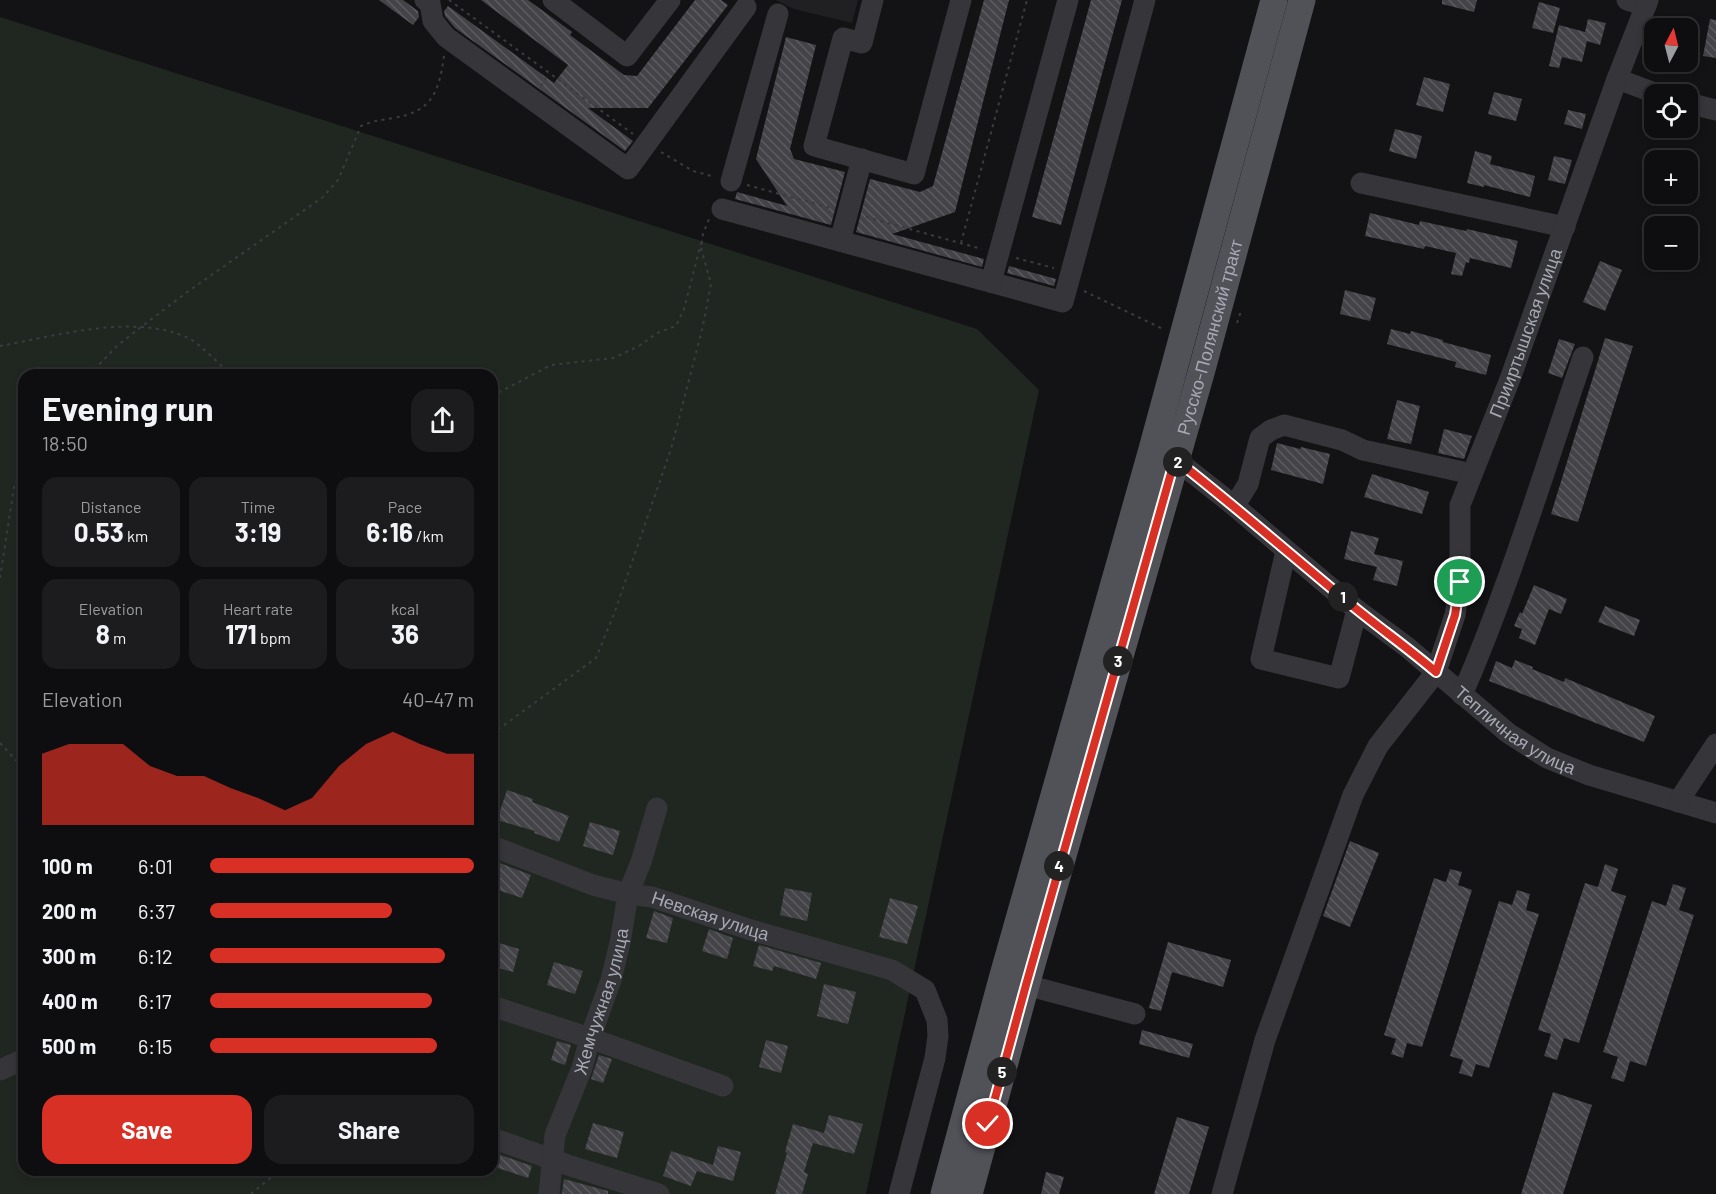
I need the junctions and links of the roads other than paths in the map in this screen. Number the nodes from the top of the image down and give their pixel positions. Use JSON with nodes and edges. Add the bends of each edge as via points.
{"nodes":[{"id":1,"x":425,"y":0,"type":"edge"},
{"id":2,"x":553,"y":0,"type":"edge"},
{"id":3,"x":670,"y":0,"type":"edge"},
{"id":4,"x":873,"y":0,"type":"edge"},
{"id":5,"x":961,"y":0,"type":"edge"},
{"id":6,"x":1068,"y":0,"type":"edge"},
{"id":7,"x":1145,"y":0,"type":"edge"},
{"id":8,"x":1274,"y":0,"type":"edge"},
{"id":9,"x":1302,"y":0,"type":"edge"},
{"id":10,"x":1640,"y":2,"type":"edge"},
{"id":11,"x":746,"y":7,"type":"dead end"},
{"id":12,"x":778,"y":14,"type":"dead end"},
{"id":13,"x":1617,"y":80,"type":"junction"},
{"id":14,"x":1644,"y":89,"type":"edge"},
{"id":15,"x":1698,"y":106,"type":"edge"},
{"id":16,"x":1716,"y":110,"type":"edge"},
{"id":17,"x":862,"y":159,"type":"junction"},
{"id":18,"x":731,"y":181,"type":"dead end"},
{"id":19,"x":1361,"y":183,"type":"dead end"},
{"id":20,"x":722,"y":209,"type":"road end"},
{"id":21,"x":1565,"y":227,"type":"junction"},
{"id":22,"x":840,"y":241,"type":"junction"},
{"id":23,"x":991,"y":282,"type":"junction"},
{"id":24,"x":1583,"y":357,"type":"dead end"},
{"id":25,"x":1175,"y":459,"type":"junction"},
{"id":26,"x":1472,"y":474,"type":"junction"},
{"id":27,"x":1232,"y":504,"type":"junction"},
{"id":28,"x":1286,"y":551,"type":"junction"},
{"id":29,"x":1357,"y":610,"type":"junction"},
{"id":30,"x":1436,"y":672,"type":"junction"},
{"id":31,"x":1462,"y":695,"type":"junction"},
{"id":32,"x":1716,"y":744,"type":"edge"},
{"id":33,"x":1678,"y":802,"type":"junction"},
{"id":34,"x":657,"y":808,"type":"dead end"},
{"id":35,"x":1716,"y":813,"type":"edge"},
{"id":36,"x":498,"y":848,"type":"edge"},
{"id":37,"x":628,"y":894,"type":"junction"},
{"id":38,"x":1026,"y":985,"type":"junction"},
{"id":39,"x":498,"y":1008,"type":"edge"},
{"id":40,"x":1135,"y":1014,"type":"dead end"},
{"id":41,"x":590,"y":1038,"type":"junction"},
{"id":42,"x":18,"y":1062,"type":"edge"},
{"id":43,"x":0,"y":1070,"type":"edge"},
{"id":44,"x":723,"y":1086,"type":"dead end"},
{"id":45,"x":498,"y":1140,"type":"edge"},
{"id":46,"x":553,"y":1158,"type":"junction"},
{"id":47,"x":549,"y":1194,"type":"edge"},
{"id":48,"x":659,"y":1194,"type":"edge"},
{"id":49,"x":898,"y":1194,"type":"edge"},
{"id":50,"x":944,"y":1194,"type":"edge"},
{"id":51,"x":969,"y":1194,"type":"edge"},
{"id":52,"x":1222,"y":1194,"type":"edge"}],
"edges":[{"from":1,"to":11,"type":"street","via":[[430,3],[433,21],[446,37],[628,169]]},
{"from":2,"to":3,"type":"street","via":[[627,56]]},
{"from":4,"to":17,"type":"street","via":[[862,43],[843,38],[814,146]]},
{"from":5,"to":17,"type":"street","via":[[914,174]]},
{"from":6,"to":23,"type":"street"},
{"from":7,"to":23,"type":"street","via":[[1064,302]]},
{"from":8,"to":50,"type":"main road","name":"Русско-Полянский тракт"},
{"from":9,"to":25,"type":"main road","name":"Русско-Полянский тракт"},
{"from":10,"to":13,"type":"street","name":"Прииртышская улица"},
{"from":12,"to":18,"type":"street"},
{"from":13,"to":14,"type":"street"},
{"from":13,"to":21,"type":"street","name":"Прииртышская улица"},
{"from":15,"to":16,"type":"street"},
{"from":17,"to":22,"type":"street"},
{"from":19,"to":21,"type":"street"},
{"from":20,"to":22,"type":"street"},
{"from":21,"to":26,"type":"street","name":"Прииртышская улица"},
{"from":22,"to":23,"type":"street"},
{"from":24,"to":31,"type":"street","via":[[1480,654]]},
{"from":25,"to":27,"type":"street","name":"Тепличная улица"},
{"from":25,"to":38,"type":"main road","name":"Русско-Полянский тракт"},
{"from":26,"to":27,"type":"street","via":[[1363,450],[1342,440],[1284,425],[1260,438],[1248,484]]},
{"from":26,"to":30,"type":"street","name":"Прииртышская улица","via":[[1460,505],[1460,582],[1455,615]]},
{"from":27,"to":28,"type":"street","name":"Тепличная улица"},
{"from":28,"to":29,"type":"street","name":"Тепличная улица"},
{"from":28,"to":29,"type":"street","via":[[1261,659],[1339,678]]},
{"from":29,"to":30,"type":"street","name":"Тепличная улица"},
{"from":30,"to":31,"type":"street","name":"Тепличная улица"},
{"from":30,"to":52,"type":"street","via":[[1377,746],[1353,795],[1265,1040]]},
{"from":31,"to":33,"type":"street","name":"Тепличная улица","via":[[1508,733],[1547,758]]},
{"from":32,"to":33,"type":"street"},
{"from":33,"to":35,"type":"street","name":"Тепличная улица"},
{"from":34,"to":37,"type":"street","name":"Жемчужная улица"},
{"from":36,"to":37,"type":"street","name":"Невская улица","via":[[593,885]]},
{"from":37,"to":41,"type":"street","name":"Жемчужная улица","via":[[620,943]]},
{"from":37,"to":49,"type":"street","name":"Невская улица","via":[[652,897],[892,970],[925,990],[937,1020],[938,1036]]},
{"from":38,"to":40,"type":"street"},
{"from":38,"to":51,"type":"main road","name":"Русско-Полянский тракт"},
{"from":39,"to":41,"type":"street"},
{"from":41,"to":44,"type":"street"},
{"from":41,"to":46,"type":"street","name":"Жемчужная улица","via":[[555,1135]]},
{"from":42,"to":43,"type":"street"},
{"from":45,"to":46,"type":"street"},
{"from":46,"to":47,"type":"street","name":"Жемчужная улица"},
{"from":46,"to":48,"type":"street"}]}
